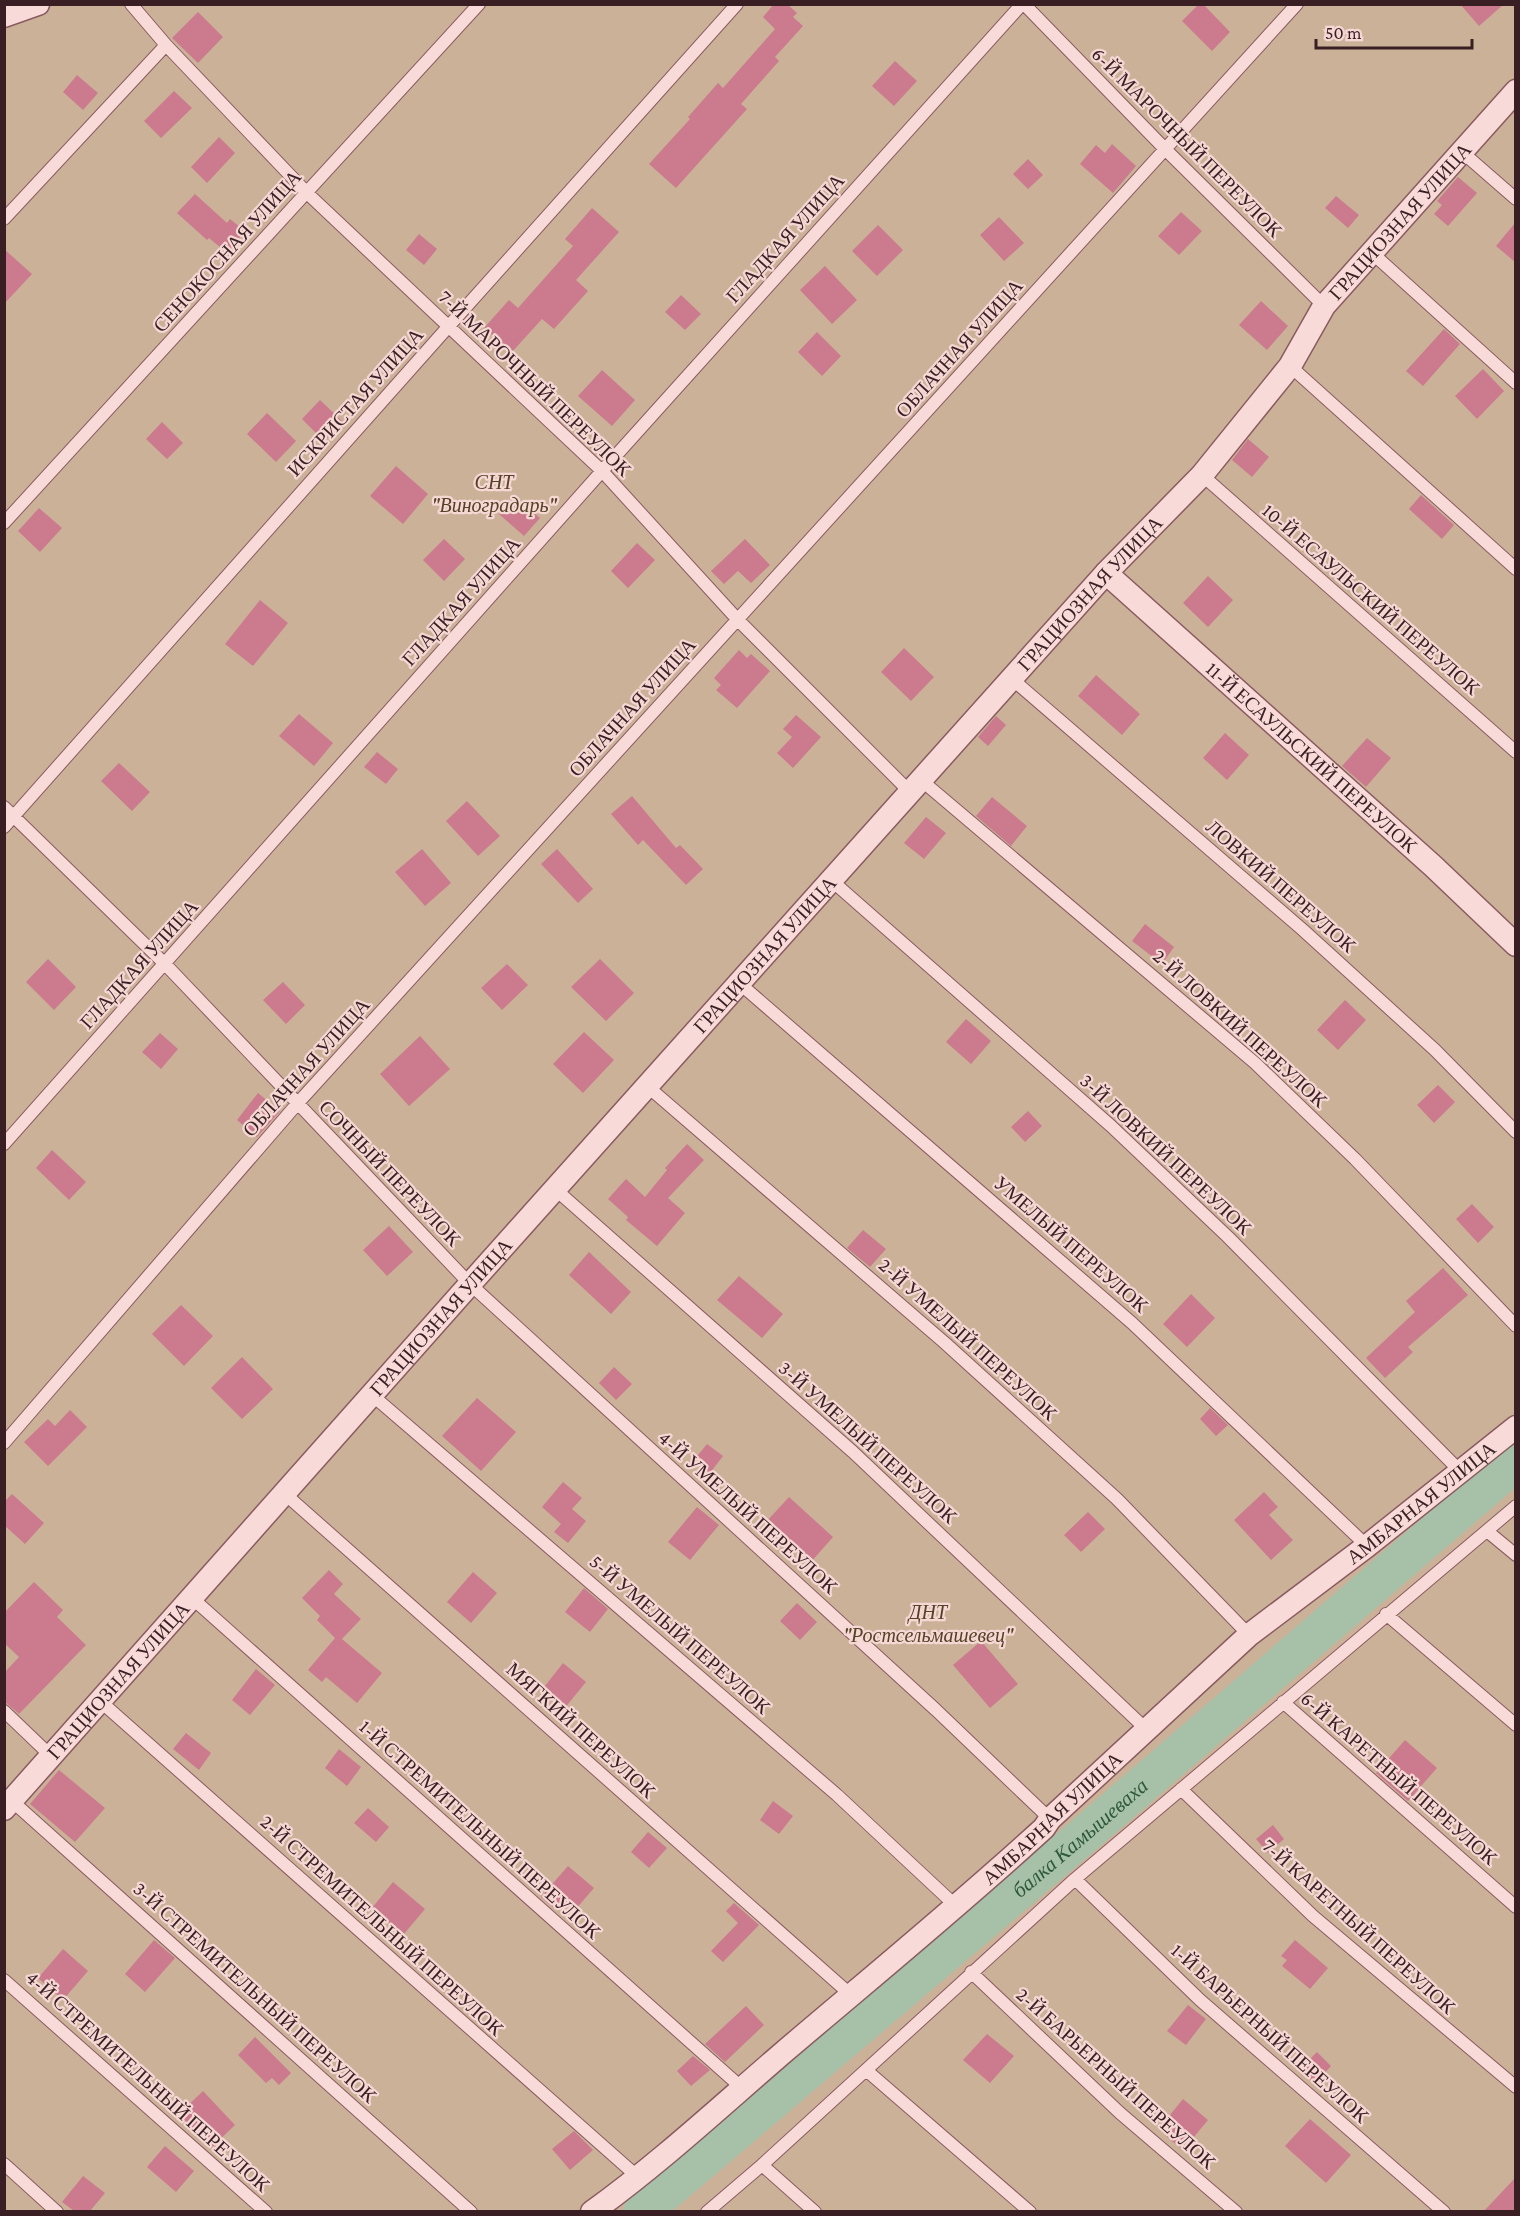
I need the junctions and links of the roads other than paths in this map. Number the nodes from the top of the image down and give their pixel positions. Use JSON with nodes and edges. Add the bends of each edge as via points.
{"nodes":[{"id":1,"x":38,"y":4,"type":"edge"},
{"id":2,"x":130,"y":4,"type":"edge"},
{"id":3,"x":479,"y":4,"type":"edge"},
{"id":4,"x":737,"y":4,"type":"edge"},
{"id":5,"x":1023,"y":4,"type":"edge"},
{"id":6,"x":1297,"y":4,"type":"edge"},
{"id":7,"x":4,"y":16,"type":"edge"},
{"id":8,"x":166,"y":45,"type":"junction"},
{"id":9,"x":1515,"y":91,"type":"edge"},
{"id":10,"x":1166,"y":150,"type":"junction"},
{"id":11,"x":1462,"y":152,"type":"junction"},
{"id":12,"x":307,"y":193,"type":"junction"},
{"id":13,"x":1515,"y":199,"type":"edge"},
{"id":14,"x":4,"y":219,"type":"edge"},
{"id":15,"x":1371,"y":252,"type":"junction"},
{"id":16,"x":1324,"y":306,"type":"junction"},
{"id":17,"x":448,"y":327,"type":"junction"},
{"id":18,"x":1290,"y":366,"type":"junction"},
{"id":19,"x":1515,"y":383,"type":"edge"},
{"id":20,"x":602,"y":471,"type":"junction"},
{"id":21,"x":1202,"y":475,"type":"junction"},
{"id":22,"x":4,"y":524,"type":"edge"},
{"id":23,"x":1515,"y":569,"type":"edge"},
{"id":24,"x":1106,"y":573,"type":"junction"},
{"id":25,"x":738,"y":620,"type":"junction"},
{"id":26,"x":1012,"y":679,"type":"junction"},
{"id":27,"x":1515,"y":752,"type":"edge"},
{"id":28,"x":915,"y":786,"type":"junction"},
{"id":29,"x":4,"y":807,"type":"edge"},
{"id":30,"x":14,"y":816,"type":"junction"},
{"id":31,"x":4,"y":827,"type":"edge"},
{"id":32,"x":831,"y":880,"type":"junction"},
{"id":33,"x":1515,"y":945,"type":"edge"},
{"id":34,"x":165,"y":964,"type":"junction"},
{"id":35,"x":739,"y":983,"type":"junction"},
{"id":36,"x":647,"y":1086,"type":"junction"},
{"id":37,"x":297,"y":1104,"type":"junction"},
{"id":38,"x":1515,"y":1132,"type":"edge"},
{"id":39,"x":4,"y":1144,"type":"edge"},
{"id":40,"x":555,"y":1189,"type":"junction"},
{"id":41,"x":470,"y":1284,"type":"junction"},
{"id":42,"x":1515,"y":1326,"type":"edge"},
{"id":43,"x":372,"y":1395,"type":"junction"},
{"id":44,"x":1515,"y":1427,"type":"edge"},
{"id":45,"x":4,"y":1443,"type":"edge"},
{"id":46,"x":1460,"y":1471,"type":"junction"},
{"id":47,"x":285,"y":1494,"type":"junction"},
{"id":48,"x":1515,"y":1506,"type":"edge"},
{"id":49,"x":1487,"y":1531,"type":"junction"},
{"id":50,"x":1366,"y":1546,"type":"junction"},
{"id":51,"x":1515,"y":1555,"type":"edge"},
{"id":52,"x":192,"y":1598,"type":"junction"},
{"id":53,"x":1386,"y":1614,"type":"junction"},
{"id":54,"x":1249,"y":1635,"type":"junction"},
{"id":55,"x":100,"y":1701,"type":"junction"},
{"id":56,"x":1283,"y":1702,"type":"junction"},
{"id":57,"x":4,"y":1711,"type":"edge"},
{"id":58,"x":1515,"y":1725,"type":"edge"},
{"id":59,"x":1148,"y":1730,"type":"junction"},
{"id":60,"x":51,"y":1756,"type":"junction"},
{"id":61,"x":1181,"y":1789,"type":"junction"},
{"id":62,"x":8,"y":1805,"type":"edge"},
{"id":63,"x":1050,"y":1819,"type":"junction"},
{"id":64,"x":1075,"y":1879,"type":"junction"},
{"id":65,"x":957,"y":1907,"type":"junction"},
{"id":66,"x":1515,"y":1907,"type":"edge"},
{"id":67,"x":971,"y":1972,"type":"junction"},
{"id":68,"x":4,"y":1980,"type":"edge"},
{"id":69,"x":851,"y":1995,"type":"junction"},
{"id":70,"x":866,"y":2070,"type":"junction"},
{"id":71,"x":1515,"y":2087,"type":"edge"},
{"id":72,"x":742,"y":2088,"type":"junction"},
{"id":73,"x":4,"y":2164,"type":"edge"},
{"id":74,"x":762,"y":2165,"type":"junction"},
{"id":75,"x":639,"y":2178,"type":"junction"},
{"id":76,"x":57,"y":2211,"type":"edge"},
{"id":77,"x":266,"y":2211,"type":"edge"},
{"id":78,"x":471,"y":2211,"type":"edge"},
{"id":79,"x":592,"y":2211,"type":"edge"},
{"id":80,"x":707,"y":2211,"type":"edge"},
{"id":81,"x":816,"y":2211,"type":"edge"},
{"id":82,"x":1030,"y":2211,"type":"edge"},
{"id":83,"x":1236,"y":2211,"type":"edge"},
{"id":84,"x":1444,"y":2211,"type":"edge"}],
"edges":[{"from":1,"to":7,"type":"street"},
{"from":2,"to":8,"type":"lane","name":"7-Й МАРОЧНЫЙ ПЕРЕУЛОК"},
{"from":3,"to":12,"type":"lane","name":"СЕНОКОСНАЯ УЛИЦА"},
{"from":4,"to":17,"type":"lane","name":"ИСКРИСТАЯ УЛИЦА"},
{"from":5,"to":10,"type":"lane","name":"6-Й МАРОЧНЫЙ ПЕРЕУЛОК"},
{"from":5,"to":20,"type":"lane","name":"ГЛАДКАЯ УЛИЦА"},
{"from":6,"to":10,"type":"lane","name":"ОБЛАЧНАЯ УЛИЦА"},
{"from":8,"to":12,"type":"lane","name":"7-Й МАРОЧНЫЙ ПЕРЕУЛОК"},
{"from":8,"to":14,"type":"lane"},
{"from":9,"to":11,"type":"street","name":"ГРАЦИОЗНАЯ УЛИЦА"},
{"from":10,"to":16,"type":"lane","name":"6-Й МАРОЧНЫЙ ПЕРЕУЛОК"},
{"from":10,"to":25,"type":"lane","name":"ОБЛАЧНАЯ УЛИЦА"},
{"from":11,"to":13,"type":"lane"},
{"from":11,"to":15,"type":"street","name":"ГРАЦИОЗНАЯ УЛИЦА"},
{"from":12,"to":17,"type":"lane","name":"7-Й МАРОЧНЫЙ ПЕРЕУЛОК"},
{"from":12,"to":22,"type":"lane","name":"СЕНОКОСНАЯ УЛИЦА"},
{"from":15,"to":16,"type":"street","name":"ГРАЦИОЗНАЯ УЛИЦА"},
{"from":15,"to":19,"type":"lane"},
{"from":16,"to":18,"type":"street","name":"ГРАЦИОЗНАЯ УЛИЦА"},
{"from":17,"to":20,"type":"lane","name":"7-Й МАРОЧНЫЙ ПЕРЕУЛОК"},
{"from":17,"to":30,"type":"lane","name":"ИСКРИСТАЯ УЛИЦА"},
{"from":18,"to":21,"type":"street","name":"ГРАЦИОЗНАЯ УЛИЦА"},
{"from":18,"to":23,"type":"lane"},
{"from":20,"to":25,"type":"lane","name":"7-Й МАРОЧНЫЙ ПЕРЕУЛОК"},
{"from":20,"to":34,"type":"lane","name":"ГЛАДКАЯ УЛИЦА"},
{"from":21,"to":24,"type":"street","name":"ГРАЦИОЗНАЯ УЛИЦА"},
{"from":21,"to":27,"type":"lane","name":"10-Й ЕСАУЛЬСКИЙ ПЕРЕУЛОК"},
{"from":24,"to":26,"type":"street","name":"ГРАЦИОЗНАЯ УЛИЦА"},
{"from":24,"to":33,"type":"street","name":"11-Й ЕСАУЛЬСКИЙ ПЕРЕУЛОК","via":[[1433,866]]},
{"from":25,"to":28,"type":"lane","name":"7-Й МАРОЧНЫЙ ПЕРЕУЛОК"},
{"from":25,"to":37,"type":"lane","name":"ОБЛАЧНАЯ УЛИЦА"},
{"from":26,"to":28,"type":"street","name":"ГРАЦИОЗНАЯ УЛИЦА"},
{"from":26,"to":38,"type":"lane","name":"ЛОВКИЙ ПЕРЕУЛОК","via":[[1303,930],[1435,1050]]},
{"from":28,"to":32,"type":"street","name":"ГРАЦИОЗНАЯ УЛИЦА"},
{"from":28,"to":42,"type":"lane","name":"2-Й ЛОВКИЙ ПЕРЕУЛОК","via":[[1256,1063],[1355,1159]]},
{"from":29,"to":30,"type":"lane","name":"СОЧНЫЙ ПЕРЕУЛОК"},
{"from":30,"to":31,"type":"lane","name":"ИСКРИСТАЯ УЛИЦА"},
{"from":30,"to":34,"type":"lane","name":"СОЧНЫЙ ПЕРЕУЛОК"},
{"from":32,"to":35,"type":"street","name":"ГРАЦИОЗНАЯ УЛИЦА"},
{"from":32,"to":46,"type":"lane","name":"3-Й ЛОВКИЙ ПЕРЕУЛОК","via":[[1111,1126]]},
{"from":34,"to":37,"type":"lane","name":"СОЧНЫЙ ПЕРЕУЛОК"},
{"from":34,"to":39,"type":"lane","name":"ГЛАДКАЯ УЛИЦА"},
{"from":35,"to":36,"type":"street","name":"ГРАЦИОЗНАЯ УЛИЦА"},
{"from":35,"to":50,"type":"lane","name":"УМЕЛЫЙ ПЕРЕУЛОК","via":[[1132,1323]]},
{"from":36,"to":40,"type":"street","name":"ГРАЦИОЗНАЯ УЛИЦА"},
{"from":36,"to":54,"type":"lane","name":"2-Й УМЕЛЫЙ ПЕРЕУЛОК","via":[[945,1343],[1117,1499]]},
{"from":37,"to":41,"type":"lane","name":"СОЧНЫЙ ПЕРЕУЛОК"},
{"from":37,"to":45,"type":"lane","name":"ОБЛАЧНАЯ УЛИЦА"},
{"from":40,"to":41,"type":"street","name":"ГРАЦИОЗНАЯ УЛИЦА"},
{"from":40,"to":59,"type":"lane","name":"3-Й УМЕЛЫЙ ПЕРЕУЛОК","via":[[853,1452]]},
{"from":41,"to":43,"type":"street","name":"ГРАЦИОЗНАЯ УЛИЦА"},
{"from":41,"to":63,"type":"lane","name":"4-Й УМЕЛЫЙ ПЕРЕУЛОК"},
{"from":43,"to":47,"type":"street","name":"ГРАЦИОЗНАЯ УЛИЦА"},
{"from":43,"to":65,"type":"lane","name":"5-Й УМЕЛЫЙ ПЕРЕУЛОК","via":[[837,1795]]},
{"from":44,"to":46,"type":"street","name":"АМБАРНАЯ УЛИЦА"},
{"from":46,"to":50,"type":"street","name":"АМБАРНАЯ УЛИЦА"},
{"from":47,"to":52,"type":"street","name":"ГРАЦИОЗНАЯ УЛИЦА"},
{"from":47,"to":69,"type":"lane","name":"МЯГКИЙ ПЕРЕУЛОК"},
{"from":48,"to":49,"type":"lane"},
{"from":49,"to":51,"type":"lane"},
{"from":49,"to":53,"type":"lane"},
{"from":50,"to":54,"type":"street","name":"АМБАРНАЯ УЛИЦА"},
{"from":52,"to":55,"type":"street","name":"ГРАЦИОЗНАЯ УЛИЦА"},
{"from":52,"to":72,"type":"lane","name":"1-Й СТРЕМИТЕЛЬНЫЙ ПЕРЕУЛОК"},
{"from":53,"to":56,"type":"lane"},
{"from":53,"to":58,"type":"lane"},
{"from":54,"to":59,"type":"street","name":"АМБАРНАЯ УЛИЦА"},
{"from":55,"to":60,"type":"street","name":"ГРАЦИОЗНАЯ УЛИЦА"},
{"from":55,"to":75,"type":"lane","name":"2-Й СТРЕМИТЕЛЬНЫЙ ПЕРЕУЛОК"},
{"from":56,"to":61,"type":"lane"},
{"from":56,"to":66,"type":"lane","name":"6-Й КАРЕТНЫЙ ПЕРЕУЛОК"},
{"from":57,"to":60,"type":"lane"},
{"from":59,"to":63,"type":"street","name":"АМБАРНАЯ УЛИЦА"},
{"from":60,"to":62,"type":"street","name":"ГРАЦИОЗНАЯ УЛИЦА"},
{"from":61,"to":64,"type":"lane"},
{"from":61,"to":71,"type":"lane","name":"7-Й КАРЕТНЫЙ ПЕРЕУЛОК","via":[[1313,1916]]},
{"from":62,"to":78,"type":"lane","name":"3-Й СТРЕМИТЕЛЬНЫЙ ПЕРЕУЛОК"},
{"from":63,"to":65,"type":"street","name":"АМБАРНАЯ УЛИЦА"},
{"from":64,"to":67,"type":"lane"},
{"from":64,"to":84,"type":"lane","name":"1-Й БАРЬЕРНЫЙ ПЕРЕУЛОК","via":[[1200,2000]]},
{"from":65,"to":69,"type":"street","name":"АМБАРНАЯ УЛИЦА"},
{"from":67,"to":70,"type":"lane"},
{"from":67,"to":83,"type":"lane","name":"2-Й БАРЬЕРНЫЙ ПЕРЕУЛОК","via":[[1120,2113]]},
{"from":68,"to":77,"type":"lane","name":"4-Й СТРЕМИТЕЛЬНЫЙ ПЕРЕУЛОК"},
{"from":69,"to":72,"type":"street","name":"АМБАРНАЯ УЛИЦА"},
{"from":70,"to":74,"type":"lane"},
{"from":70,"to":82,"type":"lane"},
{"from":72,"to":75,"type":"street","name":"АМБАРНАЯ УЛИЦА"},
{"from":73,"to":76,"type":"lane"},
{"from":74,"to":80,"type":"lane"},
{"from":74,"to":81,"type":"lane"},
{"from":75,"to":79,"type":"street","name":"АМБАРНАЯ УЛИЦА"}]}
